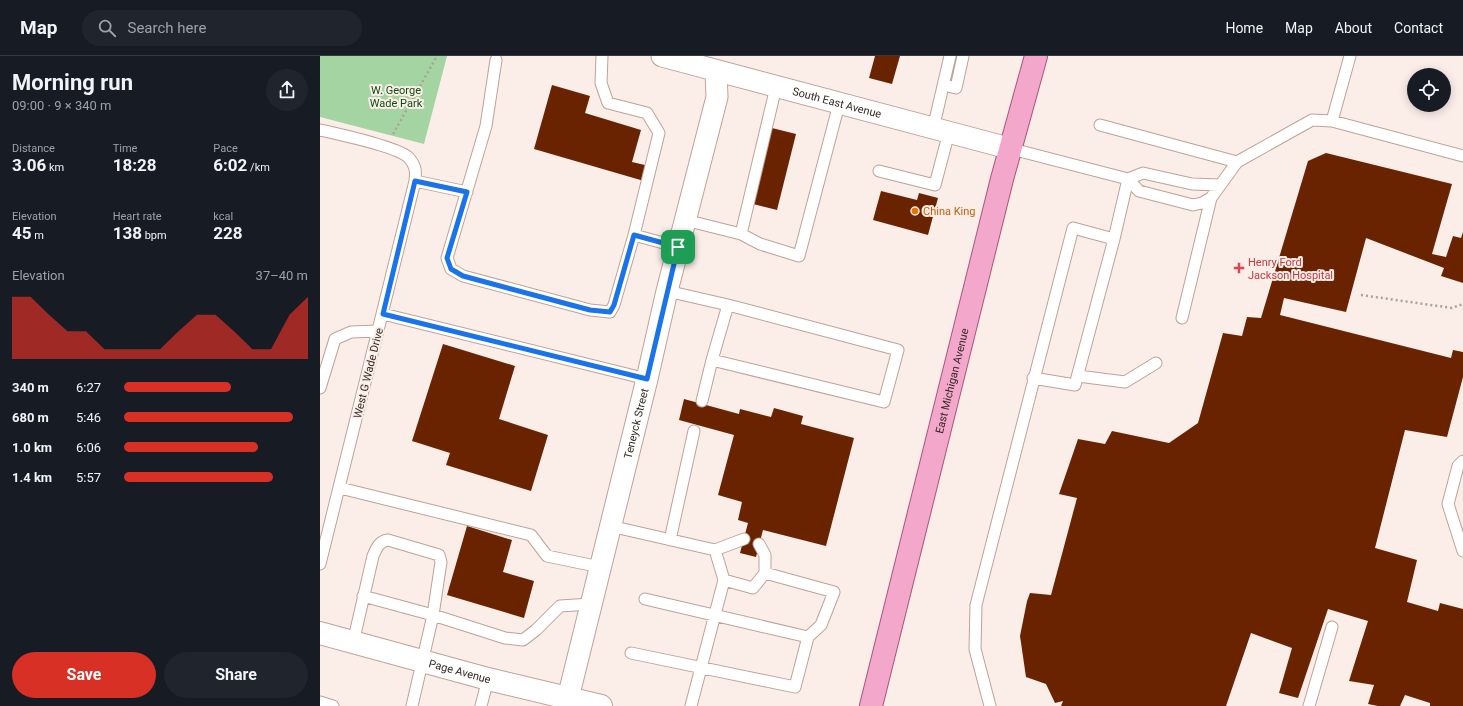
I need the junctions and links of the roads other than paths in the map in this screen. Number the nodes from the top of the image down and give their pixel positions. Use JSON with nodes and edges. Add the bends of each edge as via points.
{"nodes":[{"id":1,"x":602,"y":56,"type":"edge"},
{"id":2,"x":662,"y":56,"type":"edge"},
{"id":3,"x":950,"y":56,"type":"edge"},
{"id":4,"x":963,"y":56,"type":"edge"},
{"id":5,"x":1036,"y":56,"type":"edge"},
{"id":6,"x":1350,"y":56,"type":"edge"},
{"id":7,"x":496,"y":60,"type":"dead end"},
{"id":8,"x":716,"y":71,"type":"junction"},
{"id":9,"x":944,"y":85,"type":"junction"},
{"id":10,"x":776,"y":87,"type":"junction"},
{"id":11,"x":838,"y":104,"type":"junction"},
{"id":12,"x":1332,"y":121,"type":"junction"},
{"id":13,"x":1100,"y":125,"type":"dead end"},
{"id":14,"x":320,"y":130,"type":"edge"},
{"id":15,"x":941,"y":131,"type":"junction"},
{"id":16,"x":1012,"y":149,"type":"junction"},
{"id":17,"x":1463,"y":156,"type":"edge"},
{"id":18,"x":1237,"y":162,"type":"junction"},
{"id":19,"x":880,"y":171,"type":"dead end"},
{"id":20,"x":1128,"y":180,"type":"junction"},
{"id":21,"x":415,"y":181,"type":"junction"},
{"id":22,"x":1220,"y":185,"type":"junction"},
{"id":23,"x":467,"y":192,"type":"junction"},
{"id":24,"x":1211,"y":198,"type":"junction"},
{"id":25,"x":685,"y":220,"type":"junction"},
{"id":26,"x":741,"y":234,"type":"junction"},
{"id":27,"x":634,"y":235,"type":"junction"},
{"id":28,"x":1114,"y":239,"type":"junction"},
{"id":29,"x":678,"y":247,"type":"junction"},
{"id":30,"x":667,"y":291,"type":"junction"},
{"id":31,"x":728,"y":305,"type":"junction"},
{"id":32,"x":383,"y":314,"type":"junction"},
{"id":33,"x":1182,"y":318,"type":"dead end"},
{"id":34,"x":377,"y":331,"type":"junction"},
{"id":35,"x":712,"y":360,"type":"junction"},
{"id":36,"x":1156,"y":363,"type":"dead end"},
{"id":37,"x":1078,"y":376,"type":"junction"},
{"id":38,"x":1034,"y":378,"type":"junction"},
{"id":39,"x":647,"y":379,"type":"junction"},
{"id":40,"x":320,"y":388,"type":"edge"},
{"id":41,"x":702,"y":401,"type":"dead end"},
{"id":42,"x":694,"y":431,"type":"dead end"},
{"id":43,"x":1463,"y":462,"type":"edge"},
{"id":44,"x":340,"y":488,"type":"junction"},
{"id":45,"x":610,"y":526,"type":"junction"},
{"id":46,"x":744,"y":539,"type":"dead end"},
{"id":47,"x":670,"y":540,"type":"junction"},
{"id":48,"x":760,"y":544,"type":"dead end"},
{"id":49,"x":715,"y":550,"type":"junction"},
{"id":50,"x":1463,"y":551,"type":"edge"},
{"id":51,"x":320,"y":564,"type":"edge"},
{"id":52,"x":600,"y":567,"type":"junction"},
{"id":53,"x":765,"y":573,"type":"junction"},
{"id":54,"x":724,"y":580,"type":"junction"},
{"id":55,"x":363,"y":596,"type":"junction"},
{"id":56,"x":645,"y":599,"type":"dead end"},
{"id":57,"x":591,"y":604,"type":"junction"},
{"id":58,"x":433,"y":615,"type":"junction"},
{"id":59,"x":715,"y":615,"type":"junction"},
{"id":60,"x":1332,"y":627,"type":"dead end"},
{"id":61,"x":320,"y":633,"type":"edge"},
{"id":62,"x":808,"y":637,"type":"junction"},
{"id":63,"x":354,"y":643,"type":"junction"},
{"id":64,"x":631,"y":653,"type":"dead end"},
{"id":65,"x":424,"y":660,"type":"junction"},
{"id":66,"x":702,"y":667,"type":"junction"},
{"id":67,"x":488,"y":679,"type":"junction"},
{"id":68,"x":320,"y":702,"type":"edge"},
{"id":69,"x":567,"y":702,"type":"edge"},
{"id":70,"x":333,"y":706,"type":"edge"},
{"id":71,"x":412,"y":706,"type":"edge"},
{"id":72,"x":481,"y":706,"type":"edge"},
{"id":73,"x":601,"y":706,"type":"edge"},
{"id":74,"x":691,"y":706,"type":"edge"},
{"id":75,"x":871,"y":706,"type":"edge"},
{"id":76,"x":990,"y":706,"type":"edge"},
{"id":77,"x":1309,"y":706,"type":"edge"}],
"edges":[{"from":1,"to":27,"type":"lane","via":[[601,83],[608,103],[647,113],[659,133]]},
{"from":2,"to":8,"type":"street","name":"South East Avenue"},
{"from":3,"to":9,"type":"lane"},
{"from":4,"to":9,"type":"lane","via":[[956,88]]},
{"from":5,"to":16,"type":"main road","name":"East Michigan Avenue"},
{"from":6,"to":12,"type":"lane"},
{"from":7,"to":23,"type":"lane","via":[[486,126]]},
{"from":8,"to":10,"type":"street","name":"South East Avenue"},
{"from":8,"to":25,"type":"street","name":"Teneyck Street","via":[[717,97]]},
{"from":9,"to":15,"type":"lane"},
{"from":10,"to":11,"type":"street","name":"South East Avenue"},
{"from":10,"to":26,"type":"lane"},
{"from":11,"to":15,"type":"street","name":"South East Avenue"},
{"from":11,"to":26,"type":"lane","via":[[799,256],[760,244]]},
{"from":12,"to":17,"type":"lane"},
{"from":12,"to":18,"type":"lane","via":[[1312,120]]},
{"from":13,"to":18,"type":"lane"},
{"from":14,"to":21,"type":"lane","name":"West G Wade Drive","via":[[390,149],[408,157],[416,168]]},
{"from":15,"to":16,"type":"street","name":"South East Avenue"},
{"from":15,"to":19,"type":"lane","via":[[935,185]]},
{"from":16,"to":20,"type":"lane"},
{"from":16,"to":75,"type":"main road","name":"East Michigan Avenue","via":[[1002,179]]},
{"from":18,"to":22,"type":"lane"},
{"from":20,"to":22,"type":"lane","via":[[1143,173],[1192,184]]},
{"from":20,"to":24,"type":"lane","via":[[1139,191],[1184,204],[1202,203]]},
{"from":20,"to":28,"type":"lane"},
{"from":21,"to":23,"type":"lane"},
{"from":21,"to":32,"type":"lane","name":"West G Wade Drive"},
{"from":22,"to":24,"type":"lane"},
{"from":23,"to":27,"type":"lane","via":[[447,258],[451,269],[463,276],[590,310],[610,312]]},
{"from":24,"to":33,"type":"lane"},
{"from":25,"to":26,"type":"lane"},
{"from":25,"to":29,"type":"street","name":"Teneyck Street"},
{"from":27,"to":29,"type":"lane"},
{"from":28,"to":37,"type":"lane"},
{"from":28,"to":38,"type":"lane","via":[[1073,228]]},
{"from":29,"to":30,"type":"street","name":"Teneyck Street"},
{"from":30,"to":31,"type":"lane"},
{"from":30,"to":39,"type":"street","name":"Teneyck Street"},
{"from":31,"to":35,"type":"lane"},
{"from":31,"to":35,"type":"lane","via":[[898,350],[884,402]]},
{"from":32,"to":34,"type":"lane","name":"West G Wade Drive"},
{"from":32,"to":39,"type":"lane"},
{"from":34,"to":40,"type":"lane","via":[[352,332],[335,339]]},
{"from":34,"to":44,"type":"lane","name":"West G Wade Drive"},
{"from":35,"to":41,"type":"lane"},
{"from":36,"to":37,"type":"lane","via":[[1125,382]]},
{"from":37,"to":38,"type":"lane","via":[[1075,385]]},
{"from":38,"to":76,"type":"lane","via":[[976,605],[975,649]]},
{"from":39,"to":45,"type":"street","name":"Teneyck Street"},
{"from":42,"to":47,"type":"lane"},
{"from":43,"to":50,"type":"lane","via":[[1458,466],[1448,504]]},
{"from":44,"to":51,"type":"lane","name":"West G Wade Drive"},
{"from":44,"to":52,"type":"lane","via":[[531,535],[547,556]]},
{"from":45,"to":47,"type":"lane"},
{"from":45,"to":52,"type":"street","name":"Teneyck Street"},
{"from":46,"to":49,"type":"lane"},
{"from":47,"to":49,"type":"lane"},
{"from":48,"to":53,"type":"lane","via":[[765,555]]},
{"from":49,"to":54,"type":"lane"},
{"from":52,"to":57,"type":"street","name":"Teneyck Street"},
{"from":53,"to":54,"type":"lane","via":[[753,588]]},
{"from":53,"to":62,"type":"lane","via":[[834,592],[822,625]]},
{"from":54,"to":59,"type":"lane"},
{"from":55,"to":58,"type":"lane"},
{"from":55,"to":58,"type":"lane","via":[[373,556],[383,541],[388,540],[435,552],[439,554],[441,562]]},
{"from":55,"to":63,"type":"lane"},
{"from":56,"to":59,"type":"lane"},
{"from":57,"to":58,"type":"lane","via":[[560,606],[523,640],[505,638]]},
{"from":57,"to":69,"type":"street","name":"Teneyck Street"},
{"from":58,"to":65,"type":"lane"},
{"from":59,"to":62,"type":"lane"},
{"from":59,"to":66,"type":"lane"},
{"from":60,"to":77,"type":"lane"},
{"from":61,"to":63,"type":"street","name":"Page Avenue"},
{"from":62,"to":66,"type":"lane","via":[[795,687]]},
{"from":63,"to":65,"type":"street","name":"Page Avenue"},
{"from":64,"to":66,"type":"lane"},
{"from":65,"to":67,"type":"street","name":"Page Avenue"},
{"from":65,"to":71,"type":"lane"},
{"from":66,"to":74,"type":"lane"},
{"from":67,"to":69,"type":"street","name":"Page Avenue"},
{"from":67,"to":72,"type":"lane"},
{"from":68,"to":70,"type":"lane"},
{"from":69,"to":73,"type":"street","name":"Page Avenue"}]}
